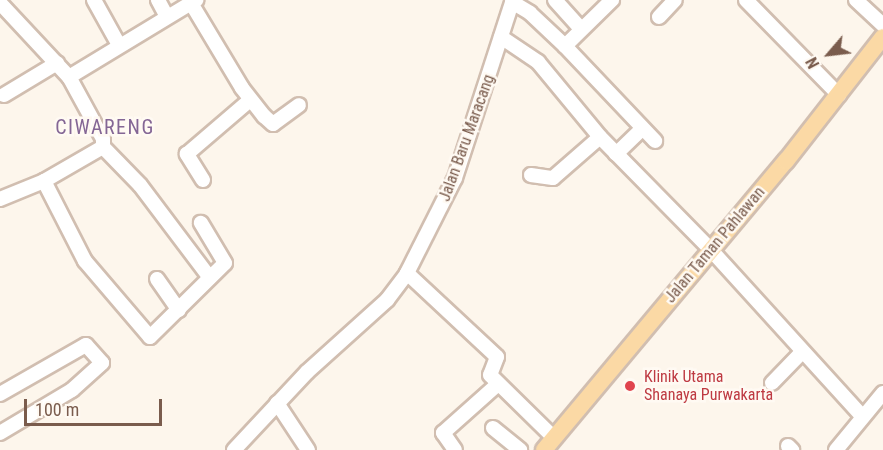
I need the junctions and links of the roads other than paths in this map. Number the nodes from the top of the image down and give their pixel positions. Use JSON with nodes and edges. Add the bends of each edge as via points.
{"nodes":[{"id":1,"x":94,"y":0,"type":"edge"},
{"id":2,"x":158,"y":0,"type":"edge"},
{"id":3,"x":555,"y":0,"type":"edge"},
{"id":4,"x":612,"y":0,"type":"edge"},
{"id":5,"x":675,"y":0,"type":"edge"},
{"id":6,"x":746,"y":0,"type":"edge"},
{"id":7,"x":856,"y":0,"type":"edge"},
{"id":8,"x":512,"y":1,"type":"edge"},
{"id":9,"x":193,"y":2,"type":"edge"},
{"id":10,"x":0,"y":3,"type":"edge"},
{"id":11,"x":167,"y":17,"type":"junction"},
{"id":12,"x":658,"y":17,"type":"dead end"},
{"id":13,"x":883,"y":25,"type":"edge"},
{"id":14,"x":581,"y":29,"type":"junction"},
{"id":15,"x":501,"y":37,"type":"junction"},
{"id":16,"x":883,"y":37,"type":"edge"},
{"id":17,"x":119,"y":45,"type":"junction"},
{"id":18,"x":565,"y":45,"type":"junction"},
{"id":19,"x":57,"y":63,"type":"junction"},
{"id":20,"x":69,"y":77,"type":"junction"},
{"id":21,"x":4,"y":95,"type":"dead end"},
{"id":22,"x":839,"y":95,"type":"junction"},
{"id":23,"x":250,"y":100,"type":"junction"},
{"id":24,"x":299,"y":105,"type":"dead end"},
{"id":25,"x":642,"y":129,"type":"junction"},
{"id":26,"x":600,"y":137,"type":"junction"},
{"id":27,"x":655,"y":141,"type":"dead end"},
{"id":28,"x":104,"y":147,"type":"junction"},
{"id":29,"x":616,"y":154,"type":"junction"},
{"id":30,"x":531,"y":175,"type":"dead end"},
{"id":31,"x":203,"y":180,"type":"dead end"},
{"id":32,"x":44,"y":181,"type":"junction"},
{"id":33,"x":1,"y":195,"type":"edge"},
{"id":34,"x":201,"y":224,"type":"dead end"},
{"id":35,"x":711,"y":250,"type":"junction"},
{"id":36,"x":407,"y":273,"type":"junction"},
{"id":37,"x":210,"y":278,"type":"junction"},
{"id":38,"x":157,"y":279,"type":"dead end"},
{"id":39,"x":179,"y":310,"type":"junction"},
{"id":40,"x":802,"y":352,"type":"junction"},
{"id":41,"x":772,"y":383,"type":"dead end"},
{"id":42,"x":498,"y":384,"type":"junction"},
{"id":43,"x":883,"y":393,"type":"edge"},
{"id":44,"x":0,"y":394,"type":"edge"},
{"id":45,"x":276,"y":403,"type":"junction"},
{"id":46,"x":862,"y":416,"type":"junction"},
{"id":47,"x":493,"y":428,"type":"dead end"},
{"id":48,"x":0,"y":433,"type":"edge"},
{"id":49,"x":549,"y":444,"type":"edge"},
{"id":50,"x":234,"y":450,"type":"edge"},
{"id":51,"x":308,"y":450,"type":"edge"},
{"id":52,"x":455,"y":450,"type":"edge"},
{"id":53,"x":520,"y":450,"type":"edge"},
{"id":54,"x":836,"y":450,"type":"edge"}],
"edges":[{"from":1,"to":17,"type":"street"},
{"from":2,"to":11,"type":"street"},
{"from":3,"to":14,"type":"street"},
{"from":4,"to":14,"type":"street"},
{"from":5,"to":12,"type":"street"},
{"from":6,"to":22,"type":"street"},
{"from":7,"to":13,"type":"street"},
{"from":8,"to":15,"type":"street","name":"Jalan Baru Maracang"},
{"from":8,"to":18,"type":"street"},
{"from":9,"to":11,"type":"street"},
{"from":9,"to":23,"type":"street"},
{"from":10,"to":19,"type":"street"},
{"from":11,"to":17,"type":"street"},
{"from":14,"to":18,"type":"street"},
{"from":15,"to":26,"type":"street","via":[[538,62]]},
{"from":15,"to":36,"type":"street","name":"Jalan Baru Maracang","via":[[456,178]]},
{"from":16,"to":22,"type":"main road","name":"Jalan Taman Pahlawan"},
{"from":17,"to":20,"type":"street"},
{"from":18,"to":25,"type":"street"},
{"from":19,"to":20,"type":"street"},
{"from":19,"to":21,"type":"street"},
{"from":20,"to":28,"type":"street"},
{"from":22,"to":35,"type":"main road","name":"Jalan Taman Pahlawan"},
{"from":23,"to":24,"type":"street","via":[[273,124]]},
{"from":23,"to":31,"type":"street","via":[[187,154]]},
{"from":25,"to":27,"type":"street"},
{"from":25,"to":29,"type":"street"},
{"from":26,"to":29,"type":"street"},
{"from":26,"to":30,"type":"street","via":[[553,178]]},
{"from":28,"to":32,"type":"street"},
{"from":28,"to":37,"type":"street","via":[[140,185]]},
{"from":29,"to":35,"type":"street"},
{"from":32,"to":33,"type":"street"},
{"from":32,"to":39,"type":"street","via":[[85,261],[144,333],[151,336]]},
{"from":34,"to":37,"type":"street","via":[[225,261]]},
{"from":35,"to":40,"type":"street"},
{"from":35,"to":49,"type":"main road","name":"Jalan Taman Pahlawan"},
{"from":36,"to":42,"type":"street","via":[[497,357],[498,363],[489,373]]},
{"from":36,"to":45,"type":"street","name":"Jalan Baru Maracang","via":[[387,300]]},
{"from":37,"to":39,"type":"street"},
{"from":38,"to":39,"type":"street"},
{"from":40,"to":41,"type":"street"},
{"from":40,"to":46,"type":"street"},
{"from":42,"to":49,"type":"street"},
{"from":42,"to":52,"type":"street","via":[[442,433]]},
{"from":43,"to":46,"type":"street"},
{"from":44,"to":48,"type":"street","via":[[86,345],[102,363],[72,390]]},
{"from":45,"to":50,"type":"street","name":"Jalan Baru Maracang"},
{"from":45,"to":51,"type":"street"},
{"from":46,"to":54,"type":"street"},
{"from":47,"to":53,"type":"street"}]}
